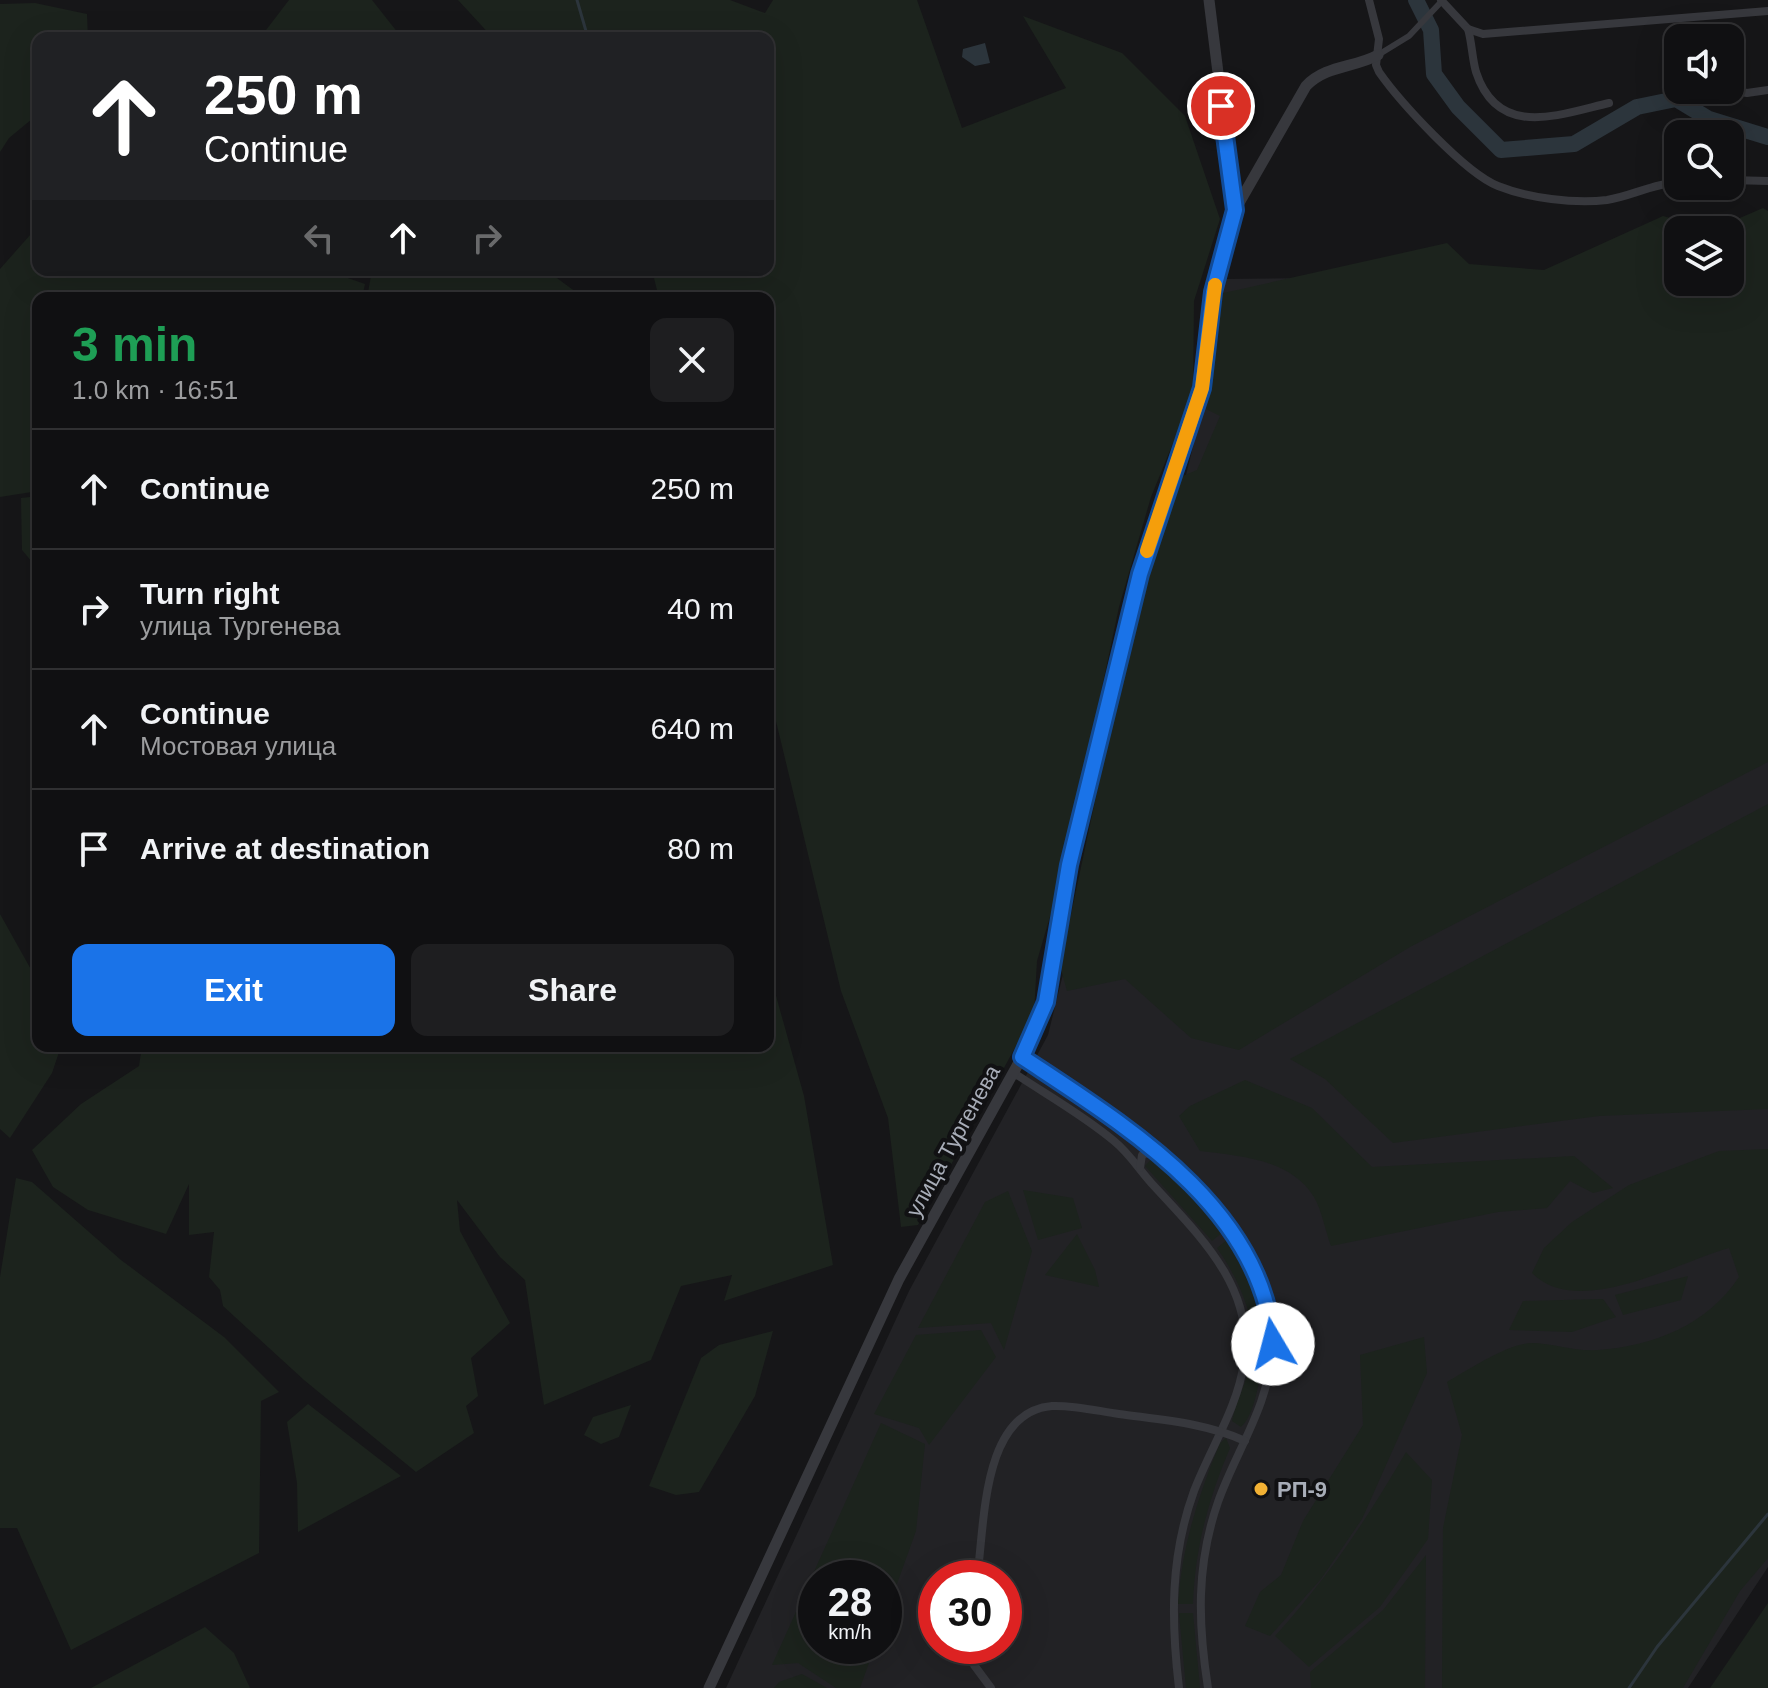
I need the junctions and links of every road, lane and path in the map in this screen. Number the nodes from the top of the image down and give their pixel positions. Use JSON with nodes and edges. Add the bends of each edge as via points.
{"nodes":[{"id":1,"x":1209,"y":0,"type":"edge"},
{"id":2,"x":1369,"y":0,"type":"edge"},
{"id":3,"x":1440,"y":2,"type":"edge"},
{"id":4,"x":1768,"y":11,"type":"edge"},
{"id":5,"x":1468,"y":29,"type":"junction"},
{"id":6,"x":1378,"y":55,"type":"junction"},
{"id":7,"x":1768,"y":90,"type":"edge"},
{"id":8,"x":1744,"y":92,"type":"edge"},
{"id":9,"x":1609,"y":103,"type":"dead end"},
{"id":10,"x":1744,"y":180,"type":"edge"},
{"id":11,"x":1768,"y":181,"type":"edge"},
{"id":12,"x":1664,"y":186,"type":"edge"},
{"id":13,"x":1235,"y":210,"type":"junction"},
{"id":14,"x":1022,"y":1057,"type":"junction"},
{"id":15,"x":1014,"y":1073,"type":"junction"},
{"id":16,"x":1157,"y":1150,"type":"junction"},
{"id":17,"x":1140,"y":1170,"type":"junction"},
{"id":18,"x":1220,"y":1429,"type":"junction"},
{"id":19,"x":1245,"y":1441,"type":"junction"},
{"id":20,"x":980,"y":1560,"type":"edge"},
{"id":21,"x":974,"y":1664,"type":"edge"},
{"id":22,"x":709,"y":1688,"type":"edge"},
{"id":23,"x":991,"y":1688,"type":"edge"},
{"id":24,"x":1179,"y":1688,"type":"edge"},
{"id":25,"x":1208,"y":1688,"type":"edge"}],
"edges":[{"from":1,"to":13,"type":"street"},
{"from":2,"to":6,"type":"street"},
{"from":3,"to":5,"type":"street"},
{"from":3,"to":6,"type":"street","via":[[1409,36]]},
{"from":4,"to":5,"type":"street","via":[[1483,34]]},
{"from":5,"to":9,"type":"street","via":[[1476,72],[1491,102],[1502,110],[1528,118]]},
{"from":6,"to":12,"type":"street","via":[[1376,65],[1386,82],[1458,157],[1498,186],[1573,200],[1607,200]]},
{"from":6,"to":13,"type":"street","via":[[1321,73],[1306,86]]},
{"from":7,"to":8,"type":"street"},
{"from":10,"to":11,"type":"street"},
{"from":13,"to":14,"type":"street","name":"улица Тургенева","via":[[1213,292],[1202,388],[1140,574],[1069,865],[1046,1002]]},
{"from":14,"to":15,"type":"street","name":"улица Тургенева"},
{"from":14,"to":16,"type":"street"},
{"from":15,"to":17,"type":"street","via":[[1114,1140]]},
{"from":15,"to":22,"type":"street","name":"улица Тургенева","via":[[899,1279]]},
{"from":16,"to":17,"type":"street","via":[[1142,1155]]},
{"from":16,"to":19,"type":"street","via":[[1232,1232],[1267,1300],[1272,1363]]},
{"from":17,"to":18,"type":"street","via":[[1210,1248],[1238,1301],[1244,1363]]},
{"from":18,"to":19,"type":"street"},
{"from":18,"to":20,"type":"street","via":[[1064,1407],[1042,1408],[1021,1417],[995,1455]]},
{"from":18,"to":24,"type":"street","via":[[1178,1545],[1171,1608]]},
{"from":19,"to":25,"type":"street","via":[[1218,1502],[1201,1577],[1198,1609]]},
{"from":21,"to":23,"type":"street"}]}
